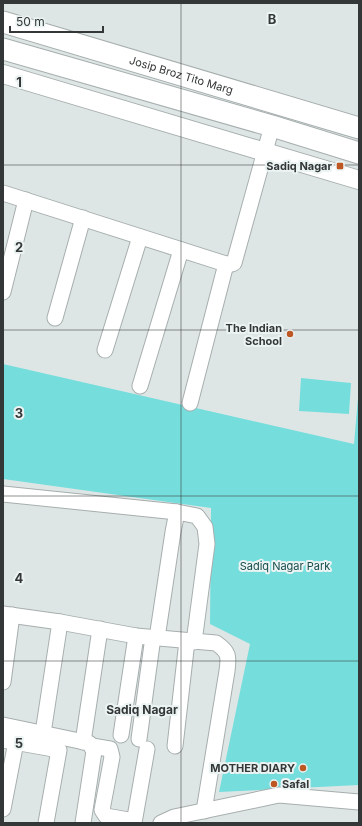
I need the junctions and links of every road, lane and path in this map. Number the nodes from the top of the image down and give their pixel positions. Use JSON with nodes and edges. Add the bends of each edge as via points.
{"nodes":[{"id":1,"x":3,"y":22,"type":"edge"},
{"id":2,"x":3,"y":49,"type":"edge"},
{"id":3,"x":3,"y":74,"type":"edge"},
{"id":4,"x":272,"y":126,"type":"junction"},
{"id":5,"x":359,"y":128,"type":"edge"},
{"id":6,"x":265,"y":152,"type":"junction"},
{"id":7,"x":359,"y":153,"type":"edge"},
{"id":8,"x":359,"y":180,"type":"edge"},
{"id":9,"x":3,"y":193,"type":"edge"},
{"id":10,"x":26,"y":200,"type":"junction"},
{"id":11,"x":83,"y":218,"type":"junction"},
{"id":12,"x":140,"y":237,"type":"junction"},
{"id":13,"x":181,"y":250,"type":"junction"},
{"id":14,"x":226,"y":264,"type":"junction"},
{"id":15,"x":3,"y":292,"type":"edge"},
{"id":16,"x":56,"y":318,"type":"dead end"},
{"id":17,"x":105,"y":350,"type":"dead end"},
{"id":18,"x":140,"y":386,"type":"dead end"},
{"id":19,"x":190,"y":403,"type":"dead end"},
{"id":20,"x":3,"y":494,"type":"edge"},
{"id":21,"x":177,"y":512,"type":"junction"},
{"id":22,"x":8,"y":615,"type":"edge"},
{"id":23,"x":60,"y":622,"type":"junction"},
{"id":24,"x":100,"y":629,"type":"junction"},
{"id":25,"x":136,"y":636,"type":"junction"},
{"id":26,"x":155,"y":638,"type":"junction"},
{"id":27,"x":191,"y":641,"type":"junction"},
{"id":28,"x":3,"y":682,"type":"edge"},
{"id":29,"x":3,"y":725,"type":"edge"},
{"id":30,"x":43,"y":733,"type":"junction"},
{"id":31,"x":121,"y":735,"type":"dead end"},
{"id":32,"x":9,"y":741,"type":"edge"},
{"id":33,"x":87,"y":744,"type":"junction"},
{"id":34,"x":175,"y":746,"type":"dead end"},
{"id":35,"x":359,"y":802,"type":"edge"},
{"id":36,"x":3,"y":809,"type":"edge"},
{"id":37,"x":204,"y":811,"type":"junction"},
{"id":38,"x":134,"y":822,"type":"edge"},
{"id":39,"x":46,"y":823,"type":"edge"},
{"id":40,"x":83,"y":823,"type":"edge"},
{"id":41,"x":161,"y":823,"type":"edge"}],
"edges":[{"from":1,"to":5,"type":"main road","name":"Josip Broz Tito Marg"},
{"from":2,"to":4,"type":"main road","name":"Josip Broz Tito Marg"},
{"from":3,"to":6,"type":"street"},
{"from":4,"to":6,"type":"street"},
{"from":4,"to":7,"type":"main road","name":"Josip Broz Tito Marg"},
{"from":6,"to":8,"type":"street"},
{"from":6,"to":14,"type":"street","via":[[234,262]]},
{"from":9,"to":10,"type":"street"},
{"from":10,"to":11,"type":"street"},
{"from":10,"to":15,"type":"street"},
{"from":11,"to":12,"type":"street"},
{"from":11,"to":16,"type":"street"},
{"from":12,"to":13,"type":"street"},
{"from":12,"to":17,"type":"street"},
{"from":13,"to":14,"type":"street"},
{"from":13,"to":18,"type":"street"},
{"from":14,"to":19,"type":"street"},
{"from":20,"to":21,"type":"street"},
{"from":21,"to":26,"type":"street"},
{"from":21,"to":27,"type":"street","via":[[197,516],[205,527],[207,544]]},
{"from":22,"to":23,"type":"street"},
{"from":22,"to":28,"type":"street"},
{"from":23,"to":24,"type":"street"},
{"from":23,"to":30,"type":"street"},
{"from":24,"to":25,"type":"street"},
{"from":24,"to":33,"type":"street"},
{"from":25,"to":26,"type":"street"},
{"from":25,"to":31,"type":"street"},
{"from":26,"to":27,"type":"street"},
{"from":26,"to":38,"type":"street"},
{"from":27,"to":34,"type":"street"},
{"from":27,"to":37,"type":"street","via":[[216,643],[224,649],[229,658]]},
{"from":29,"to":30,"type":"street"},
{"from":30,"to":33,"type":"street"},
{"from":32,"to":36,"type":"street"},
{"from":32,"to":39,"type":"street","via":[[59,750]]},
{"from":33,"to":38,"type":"street","via":[[110,748],[112,757],[102,810],[106,816]]},
{"from":33,"to":40,"type":"street","via":[[94,751]]},
{"from":35,"to":37,"type":"street","via":[[279,795]]},
{"from":37,"to":41,"type":"street","via":[[174,817]]}]}
